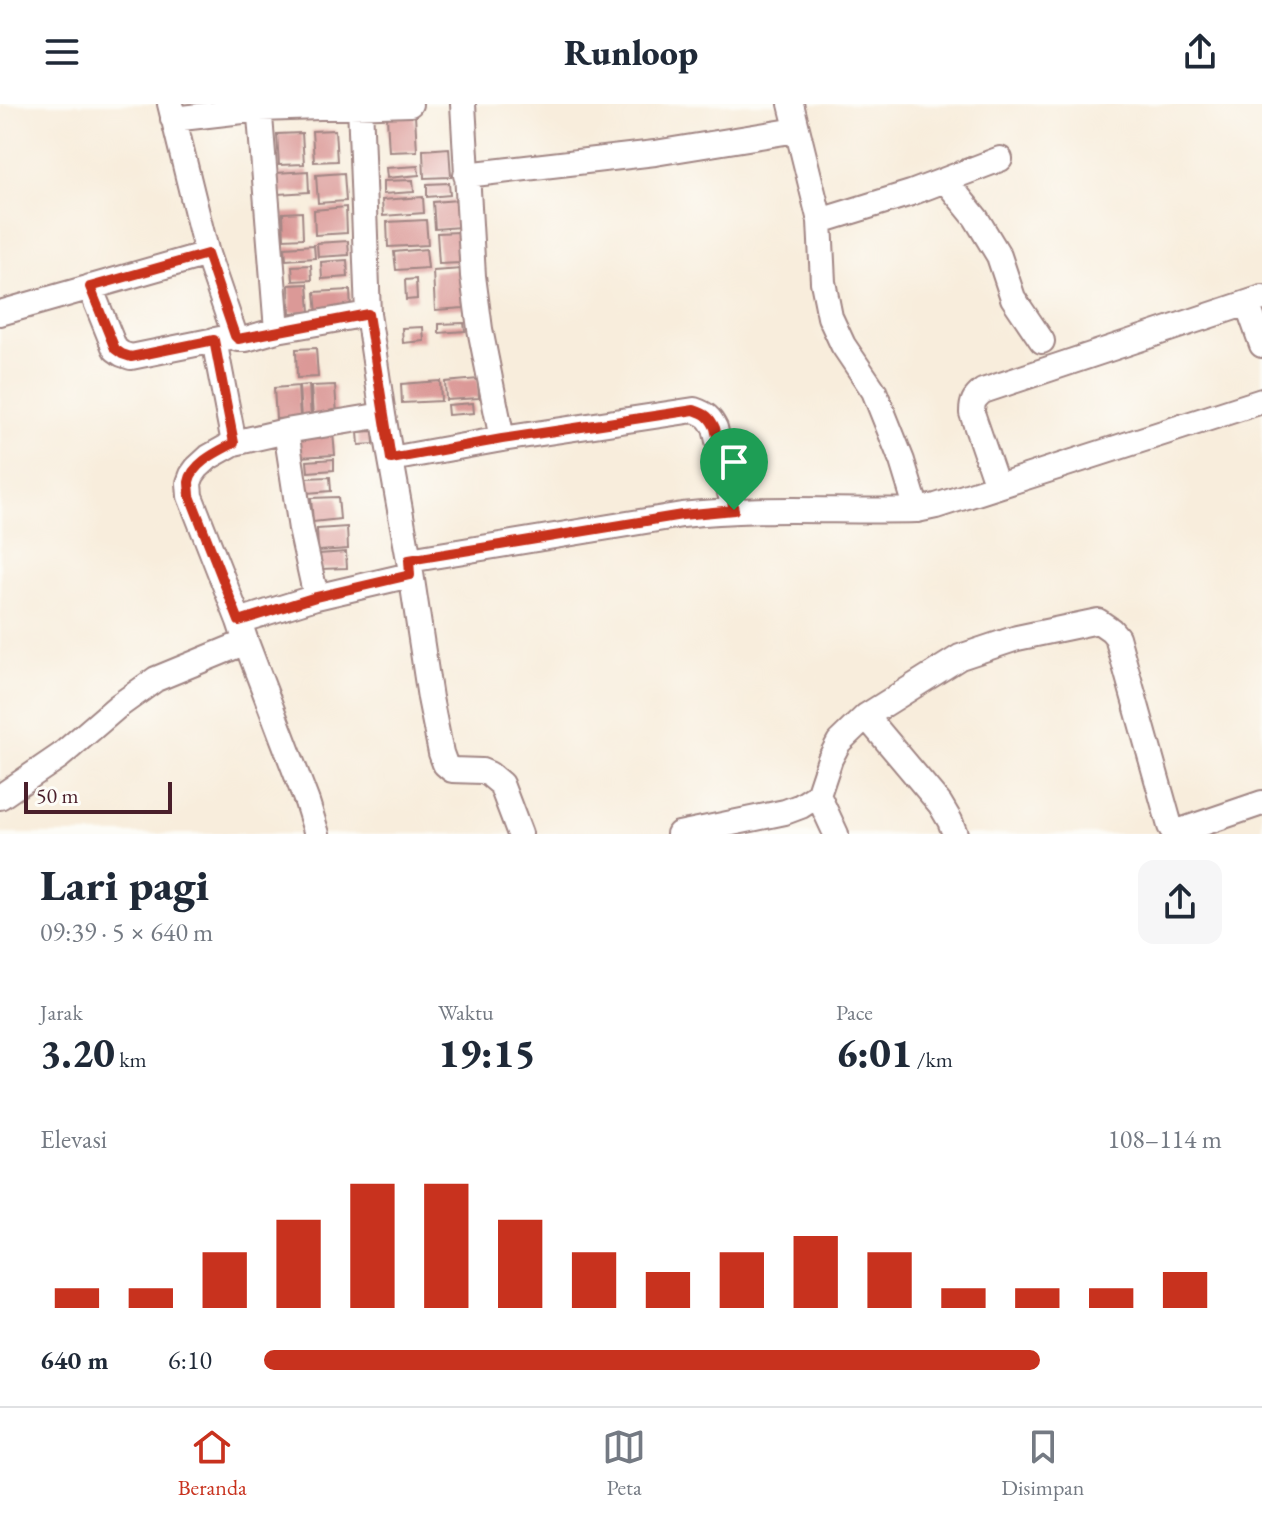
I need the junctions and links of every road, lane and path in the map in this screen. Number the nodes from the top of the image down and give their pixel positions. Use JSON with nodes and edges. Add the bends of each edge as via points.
{"nodes":[{"id":1,"x":410,"y":104,"type":"edge"},
{"id":2,"x":463,"y":104,"type":"edge"},
{"id":3,"x":791,"y":104,"type":"edge"},
{"id":4,"x":360,"y":105,"type":"edge"},
{"id":5,"x":260,"y":106,"type":"edge"},
{"id":6,"x":172,"y":111,"type":"edge"},
{"id":7,"x":797,"y":130,"type":"junction"},
{"id":8,"x":1000,"y":159,"type":"dead end"},
{"id":9,"x":466,"y":175,"type":"junction"},
{"id":10,"x":945,"y":180,"type":"junction"},
{"id":11,"x":820,"y":221,"type":"junction"},
{"id":12,"x":207,"y":254,"type":"junction"},
{"id":13,"x":90,"y":287,"type":"junction"},
{"id":14,"x":1254,"y":300,"type":"edge"},
{"id":15,"x":0,"y":313,"type":"edge"},
{"id":16,"x":368,"y":314,"type":"junction"},
{"id":17,"x":277,"y":330,"type":"junction"},
{"id":18,"x":225,"y":338,"type":"junction"},
{"id":19,"x":1042,"y":341,"type":"dead end"},
{"id":20,"x":1262,"y":345,"type":"edge"},
{"id":21,"x":1262,"y":401,"type":"edge"},
{"id":22,"x":383,"y":415,"type":"junction"},
{"id":23,"x":286,"y":431,"type":"junction"},
{"id":24,"x":502,"y":439,"type":"junction"},
{"id":25,"x":234,"y":443,"type":"junction"},
{"id":26,"x":391,"y":459,"type":"junction"},
{"id":27,"x":997,"y":486,"type":"junction"},
{"id":28,"x":734,"y":510,"type":"junction"},
{"id":29,"x":917,"y":510,"type":"junction"},
{"id":30,"x":410,"y":568,"type":"junction"},
{"id":31,"x":316,"y":597,"type":"junction"},
{"id":32,"x":243,"y":631,"type":"junction"},
{"id":33,"x":866,"y":716,"type":"junction"},
{"id":34,"x":818,"y":795,"type":"junction"},
{"id":35,"x":0,"y":797,"type":"edge"},
{"id":36,"x":1262,"y":803,"type":"edge"},
{"id":37,"x":1172,"y":832,"type":"edge"},
{"id":38,"x":317,"y":834,"type":"edge"},
{"id":39,"x":520,"y":834,"type":"edge"},
{"id":40,"x":679,"y":834,"type":"edge"},
{"id":41,"x":836,"y":834,"type":"edge"},
{"id":42,"x":955,"y":834,"type":"edge"}],
"edges":[{"from":1,"to":4,"type":"street"},
{"from":2,"to":9,"type":"street"},
{"from":3,"to":7,"type":"street"},
{"from":4,"to":5,"type":"street"},
{"from":4,"to":16,"type":"street"},
{"from":5,"to":6,"type":"street"},
{"from":5,"to":17,"type":"street"},
{"from":6,"to":12,"type":"street"},
{"from":7,"to":9,"type":"street"},
{"from":7,"to":11,"type":"street"},
{"from":8,"to":10,"type":"street"},
{"from":9,"to":24,"type":"street","via":[[480,329]]},
{"from":10,"to":11,"type":"street"},
{"from":10,"to":19,"type":"street","via":[[999,256],[1013,298]]},
{"from":11,"to":29,"type":"street","via":[[830,317],[874,391]]},
{"from":12,"to":13,"type":"street"},
{"from":12,"to":18,"type":"street"},
{"from":13,"to":15,"type":"street"},
{"from":13,"to":18,"type":"street","via":[[115,349],[122,354],[131,357]]},
{"from":14,"to":20,"type":"street"},
{"from":14,"to":27,"type":"street","via":[[975,396],[972,413]]},
{"from":16,"to":17,"type":"street"},
{"from":16,"to":22,"type":"street"},
{"from":17,"to":18,"type":"street","via":[[246,339]]},
{"from":18,"to":25,"type":"street"},
{"from":21,"to":27,"type":"street"},
{"from":22,"to":23,"type":"street"},
{"from":22,"to":26,"type":"street"},
{"from":23,"to":25,"type":"street"},
{"from":23,"to":31,"type":"street"},
{"from":24,"to":26,"type":"street"},
{"from":24,"to":28,"type":"street","via":[[694,410],[704,413],[715,428]]},
{"from":25,"to":32,"type":"street","via":[[209,457],[189,483]]},
{"from":26,"to":30,"type":"street"},
{"from":27,"to":29,"type":"street"},
{"from":28,"to":29,"type":"street"},
{"from":28,"to":30,"type":"street","via":[[682,515]]},
{"from":30,"to":31,"type":"street"},
{"from":30,"to":39,"type":"street","via":[[442,759],[452,770],[482,771],[495,779]]},
{"from":31,"to":32,"type":"street"},
{"from":32,"to":35,"type":"street","via":[[156,679]]},
{"from":32,"to":38,"type":"street"},
{"from":33,"to":34,"type":"street","via":[[839,742]]},
{"from":33,"to":37,"type":"street","via":[[960,657],[1098,621],[1117,637]]},
{"from":33,"to":42,"type":"street","via":[[940,804]]},
{"from":34,"to":40,"type":"street","via":[[785,812]]},
{"from":34,"to":41,"type":"street"},
{"from":36,"to":37,"type":"street"}]}
